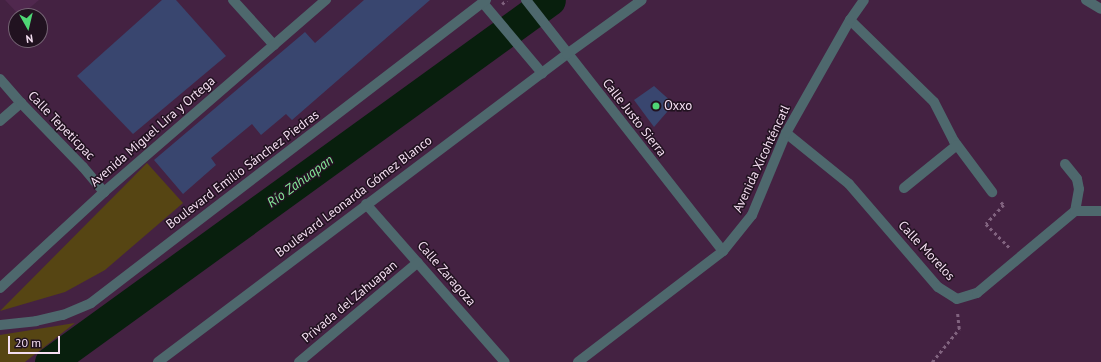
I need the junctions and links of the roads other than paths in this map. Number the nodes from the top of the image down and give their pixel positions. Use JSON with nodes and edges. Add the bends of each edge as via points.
{"nodes":[{"id":1,"x":233,"y":0,"type":"edge"},
{"id":2,"x":326,"y":0,"type":"edge"},
{"id":3,"x":526,"y":0,"type":"edge"},
{"id":4,"x":642,"y":0,"type":"edge"},
{"id":5,"x":864,"y":0,"type":"edge"},
{"id":6,"x":1086,"y":0,"type":"edge"},
{"id":7,"x":484,"y":1,"type":"edge"},
{"id":8,"x":1101,"y":9,"type":"edge"},
{"id":9,"x":850,"y":20,"type":"junction"},
{"id":10,"x":274,"y":45,"type":"junction"},
{"id":11,"x":567,"y":54,"type":"junction"},
{"id":12,"x":542,"y":73,"type":"junction"},
{"id":13,"x":0,"y":79,"type":"edge"},
{"id":14,"x":21,"y":104,"type":"junction"},
{"id":15,"x":0,"y":121,"type":"edge"},
{"id":16,"x":786,"y":133,"type":"junction"},
{"id":17,"x":957,"y":144,"type":"junction"},
{"id":18,"x":1065,"y":164,"type":"dead end"},
{"id":19,"x":904,"y":188,"type":"dead end"},
{"id":20,"x":104,"y":192,"type":"junction"},
{"id":21,"x":992,"y":192,"type":"road end"},
{"id":22,"x":366,"y":204,"type":"junction"},
{"id":23,"x":1075,"y":211,"type":"junction"},
{"id":24,"x":1101,"y":211,"type":"edge"},
{"id":25,"x":723,"y":251,"type":"junction"},
{"id":26,"x":418,"y":262,"type":"junction"},
{"id":27,"x":0,"y":288,"type":"edge"},
{"id":28,"x":0,"y":325,"type":"edge"},
{"id":29,"x":158,"y":362,"type":"edge"},
{"id":30,"x":299,"y":362,"type":"edge"},
{"id":31,"x":505,"y":362,"type":"edge"},
{"id":32,"x":578,"y":362,"type":"edge"}],
"edges":[{"from":1,"to":10,"type":"street"},
{"from":2,"to":10,"type":"street","name":"Avenida Miguel Lira y Ortega"},
{"from":3,"to":11,"type":"street","name":"Calle Justo Sierra"},
{"from":4,"to":11,"type":"street","name":"Boulevard Leonarda Gómez Blanco"},
{"from":5,"to":9,"type":"street","name":"Avenida Xicohténcatl"},
{"from":6,"to":8,"type":"street"},
{"from":7,"to":12,"type":"street"},
{"from":7,"to":28,"type":"street","name":"Boulevard Emilio Sánchez Piedras","via":[[91,302],[56,316]]},
{"from":9,"to":16,"type":"street","name":"Avenida Xicohténcatl"},
{"from":9,"to":17,"type":"street","via":[[934,102]]},
{"from":10,"to":20,"type":"street","name":"Avenida Miguel Lira y Ortega"},
{"from":11,"to":12,"type":"street","name":"Boulevard Leonarda Gómez Blanco"},
{"from":11,"to":25,"type":"street","name":"Calle Justo Sierra"},
{"from":12,"to":22,"type":"street","name":"Boulevard Leonarda Gómez Blanco"},
{"from":13,"to":14,"type":"street","name":"Calle Tepeticpac"},
{"from":14,"to":15,"type":"street"},
{"from":14,"to":20,"type":"street","name":"Calle Tepeticpac","via":[[84,167]]},
{"from":16,"to":23,"type":"street","name":"Calle Morelos","via":[[849,184],[938,287],[957,299],[978,293]]},
{"from":16,"to":25,"type":"street","name":"Avenida Xicohténcatl","via":[[752,215]]},
{"from":17,"to":19,"type":"street"},
{"from":17,"to":21,"type":"street"},
{"from":18,"to":23,"type":"street","via":[[1077,179],[1079,189]]},
{"from":20,"to":27,"type":"street","name":"Avenida Miguel Lira y Ortega"},
{"from":22,"to":26,"type":"street","name":"Calle Zaragoza"},
{"from":22,"to":29,"type":"street","name":"Boulevard Leonarda Gómez Blanco"},
{"from":23,"to":24,"type":"street"},
{"from":25,"to":32,"type":"street","name":"Avenida Xicohténcatl"},
{"from":26,"to":30,"type":"street","name":"Privada del Zahuapan"},
{"from":26,"to":31,"type":"street","name":"Calle Zaragoza"}]}
